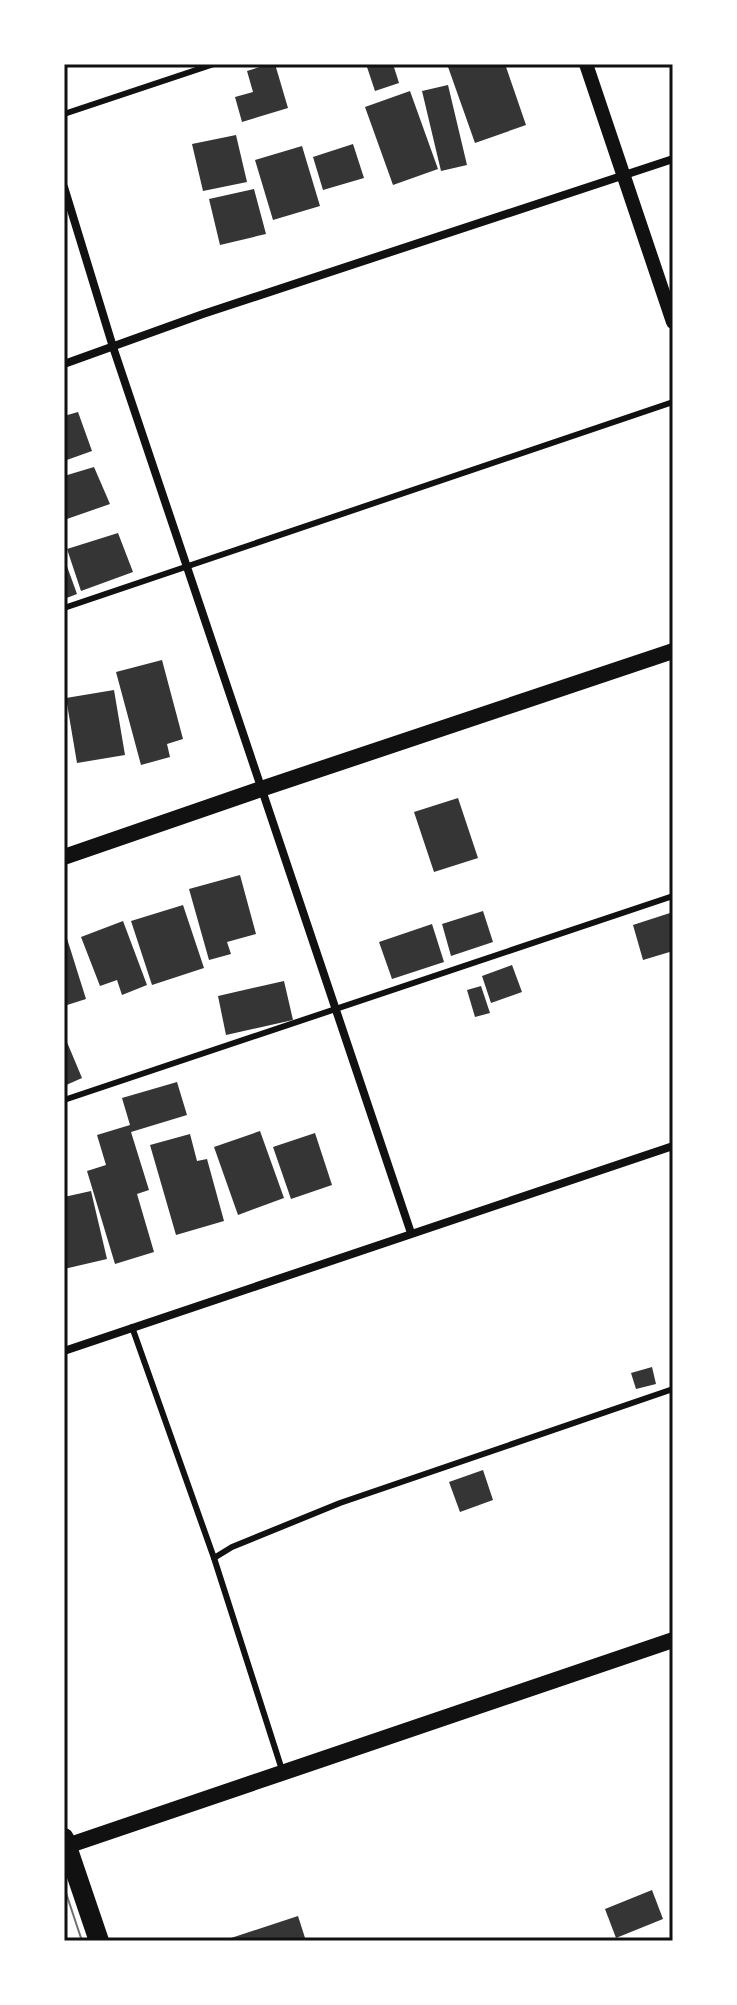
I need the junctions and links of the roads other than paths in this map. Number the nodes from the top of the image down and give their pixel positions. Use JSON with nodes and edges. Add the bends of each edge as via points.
{"nodes":[{"id":1,"x":214,"y":64,"type":"edge"},
{"id":2,"x":586,"y":64,"type":"edge"},
{"id":3,"x":64,"y":114,"type":"edge"},
{"id":4,"x":673,"y":159,"type":"edge"},
{"id":5,"x":623,"y":176,"type":"junction"},
{"id":6,"x":64,"y":187,"type":"edge"},
{"id":7,"x":673,"y":322,"type":"edge"},
{"id":8,"x":113,"y":347,"type":"junction"},
{"id":9,"x":64,"y":364,"type":"edge"},
{"id":10,"x":673,"y":402,"type":"edge"},
{"id":11,"x":186,"y":566,"type":"junction"},
{"id":12,"x":64,"y":608,"type":"edge"},
{"id":13,"x":673,"y":651,"type":"edge"},
{"id":14,"x":261,"y":789,"type":"junction"},
{"id":15,"x":64,"y":857,"type":"edge"},
{"id":16,"x":673,"y":896,"type":"edge"},
{"id":17,"x":336,"y":1010,"type":"junction"},
{"id":18,"x":64,"y":1100,"type":"edge"},
{"id":19,"x":673,"y":1146,"type":"edge"},
{"id":20,"x":411,"y":1233,"type":"junction"},
{"id":21,"x":132,"y":1327,"type":"junction"},
{"id":22,"x":64,"y":1351,"type":"edge"},
{"id":23,"x":673,"y":1389,"type":"edge"},
{"id":24,"x":214,"y":1558,"type":"junction"},
{"id":25,"x":673,"y":1640,"type":"edge"},
{"id":26,"x":283,"y":1773,"type":"junction"},
{"id":27,"x":65,"y":1844,"type":"edge"},
{"id":28,"x":99,"y":1941,"type":"edge"}],
"edges":[{"from":1,"to":3,"type":"lane"},
{"from":2,"to":5,"type":"street"},
{"from":4,"to":5,"type":"street"},
{"from":5,"to":7,"type":"street"},
{"from":5,"to":8,"type":"street"},
{"from":6,"to":8,"type":"street"},
{"from":8,"to":9,"type":"street"},
{"from":8,"to":11,"type":"street"},
{"from":10,"to":11,"type":"lane"},
{"from":11,"to":12,"type":"lane"},
{"from":11,"to":14,"type":"street"},
{"from":13,"to":14,"type":"main road"},
{"from":14,"to":15,"type":"main road"},
{"from":14,"to":17,"type":"street"},
{"from":16,"to":17,"type":"lane"},
{"from":17,"to":18,"type":"lane"},
{"from":17,"to":20,"type":"street"},
{"from":19,"to":20,"type":"street"},
{"from":20,"to":21,"type":"street"},
{"from":21,"to":22,"type":"street"},
{"from":21,"to":24,"type":"lane"},
{"from":23,"to":24,"type":"lane","via":[[340,1503]]},
{"from":24,"to":26,"type":"lane"},
{"from":25,"to":26,"type":"main road"},
{"from":26,"to":27,"type":"main road"},
{"from":27,"to":28,"type":"main road"}]}
